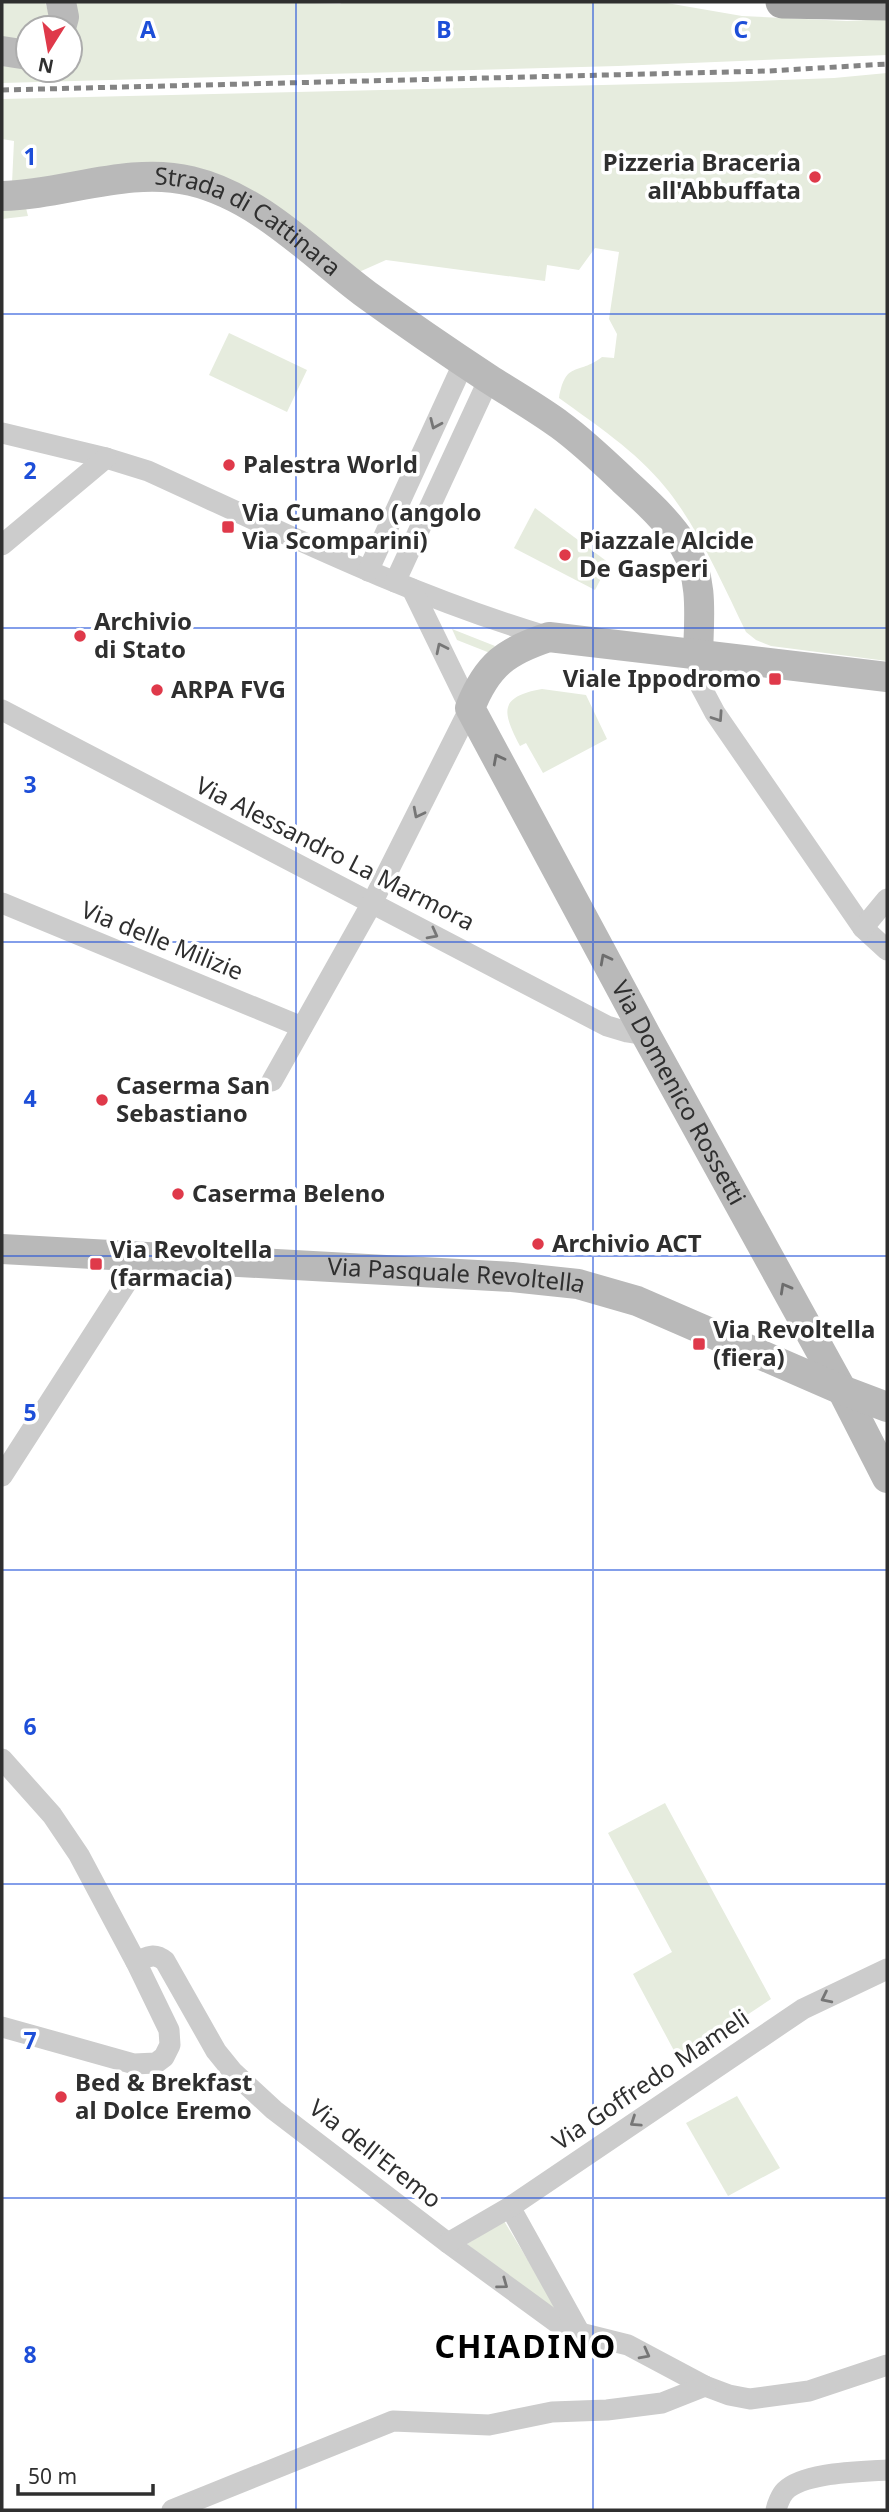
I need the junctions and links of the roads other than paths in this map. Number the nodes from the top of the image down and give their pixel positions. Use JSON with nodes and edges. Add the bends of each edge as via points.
{"nodes":[{"id":1,"x":782,"y":2,"type":"edge"},
{"id":2,"x":887,"y":4,"type":"edge"},
{"id":3,"x":2,"y":196,"type":"edge"},
{"id":4,"x":464,"y":362,"type":"junction"},
{"id":5,"x":489,"y":379,"type":"junction"},
{"id":6,"x":2,"y":433,"type":"edge"},
{"id":7,"x":106,"y":458,"type":"junction"},
{"id":8,"x":2,"y":544,"type":"edge"},
{"id":9,"x":368,"y":571,"type":"junction"},
{"id":10,"x":404,"y":586,"type":"junction"},
{"id":11,"x":549,"y":637,"type":"junction"},
{"id":12,"x":698,"y":654,"type":"junction"},
{"id":13,"x":887,"y":677,"type":"edge"},
{"id":14,"x":470,"y":708,"type":"junction"},
{"id":15,"x":2,"y":710,"type":"edge"},
{"id":16,"x":887,"y":900,"type":"edge"},
{"id":17,"x":2,"y":903,"type":"edge"},
{"id":18,"x":372,"y":903,"type":"junction"},
{"id":19,"x":863,"y":928,"type":"junction"},
{"id":20,"x":887,"y":950,"type":"edge"},
{"id":21,"x":302,"y":1027,"type":"junction"},
{"id":22,"x":646,"y":1035,"type":"junction"},
{"id":23,"x":272,"y":1081,"type":"dead end"},
{"id":24,"x":2,"y":1249,"type":"edge"},
{"id":25,"x":143,"y":1257,"type":"junction"},
{"id":26,"x":842,"y":1390,"type":"junction"},
{"id":27,"x":887,"y":1407,"type":"edge"},
{"id":28,"x":886,"y":1465,"type":"edge"},
{"id":29,"x":2,"y":1476,"type":"edge"},
{"id":30,"x":2,"y":1759,"type":"edge"},
{"id":31,"x":136,"y":1962,"type":"junction"},
{"id":32,"x":887,"y":1969,"type":"edge"},
{"id":33,"x":2,"y":2027,"type":"edge"},
{"id":34,"x":510,"y":2207,"type":"junction"},
{"id":35,"x":448,"y":2243,"type":"junction"},
{"id":36,"x":580,"y":2333,"type":"junction"},
{"id":37,"x":887,"y":2365,"type":"edge"},
{"id":38,"x":705,"y":2386,"type":"junction"},
{"id":39,"x":887,"y":2470,"type":"edge"},
{"id":40,"x":172,"y":2510,"type":"edge"},
{"id":41,"x":776,"y":2510,"type":"edge"}],
"edges":[{"from":1,"to":2,"type":"main road"},
{"from":3,"to":4,"type":"street","name":"Strada di Cattinara","via":[[134,178],[190,180],[248,206],[282,228],[367,295]]},
{"from":4,"to":5,"type":"street"},
{"from":4,"to":9,"type":"street","one_way":true},
{"from":5,"to":10,"type":"street"},
{"from":5,"to":12,"type":"street","via":[[559,424],[605,463],[685,547],[694,565],[698,593]]},
{"from":6,"to":7,"type":"street"},
{"from":7,"to":8,"type":"street"},
{"from":7,"to":9,"type":"street","via":[[148,471]]},
{"from":9,"to":10,"type":"street"},
{"from":10,"to":11,"type":"street"},
{"from":14,"to":10,"type":"street","one_way":true},
{"from":11,"to":12,"type":"street"},
{"from":11,"to":14,"type":"street","via":[[510,652],[489,670]]},
{"from":12,"to":13,"type":"street"},
{"from":12,"to":19,"type":"street","one_way":true,"via":[[699,683],[706,699]]},
{"from":14,"to":18,"type":"street","one_way":true},
{"from":22,"to":14,"type":"street","name":"Via Domenico Rossetti","one_way":true},
{"from":15,"to":18,"type":"street","name":"Via Alessandro La Marmora"},
{"from":16,"to":19,"type":"street"},
{"from":17,"to":21,"type":"street","name":"Via delle Milizie"},
{"from":18,"to":21,"type":"street"},
{"from":18,"to":22,"type":"street","name":"Via Alessandro La Marmora","one_way":true,"via":[[607,1026]]},
{"from":19,"to":20,"type":"street"},
{"from":21,"to":23,"type":"street"},
{"from":26,"to":22,"type":"street","name":"Via Domenico Rossetti","one_way":true},
{"from":24,"to":25,"type":"street","name":"Via Pasquale Revoltella"},
{"from":25,"to":26,"type":"street","name":"Via Pasquale Revoltella","via":[[578,1284],[637,1301]]},
{"from":25,"to":29,"type":"street"},
{"from":26,"to":27,"type":"street","name":"Via Pasquale Revoltella"},
{"from":26,"to":28,"type":"street","name":"Via Domenico Rossetti"},
{"from":30,"to":31,"type":"street","via":[[52,1815],[79,1855]]},
{"from":31,"to":33,"type":"street","via":[[169,2030],[170,2045],[156,2063],[134,2064]]},
{"from":31,"to":35,"type":"street","name":"Via dell'Eremo","via":[[152,1955],[165,1961],[216,2051],[233,2072],[274,2110]]},
{"from":32,"to":34,"type":"street","name":"Via Goffredo Mameli","one_way":true,"via":[[803,2009]]},
{"from":34,"to":35,"type":"street","name":"Via Goffredo Mameli"},
{"from":34,"to":36,"type":"street"},
{"from":35,"to":36,"type":"street","name":"Via dell'Eremo","one_way":true,"via":[[555,2322]]},
{"from":36,"to":38,"type":"street","name":"Via dell'Eremo","one_way":true,"via":[[628,2345]]},
{"from":37,"to":38,"type":"street","name":"Via dell'Eremo","via":[[809,2390],[750,2399]]},
{"from":38,"to":40,"type":"street","via":[[662,2403],[552,2412],[489,2425],[393,2421]]},
{"from":39,"to":41,"type":"street","via":[[802,2481],[785,2491]]}]}
